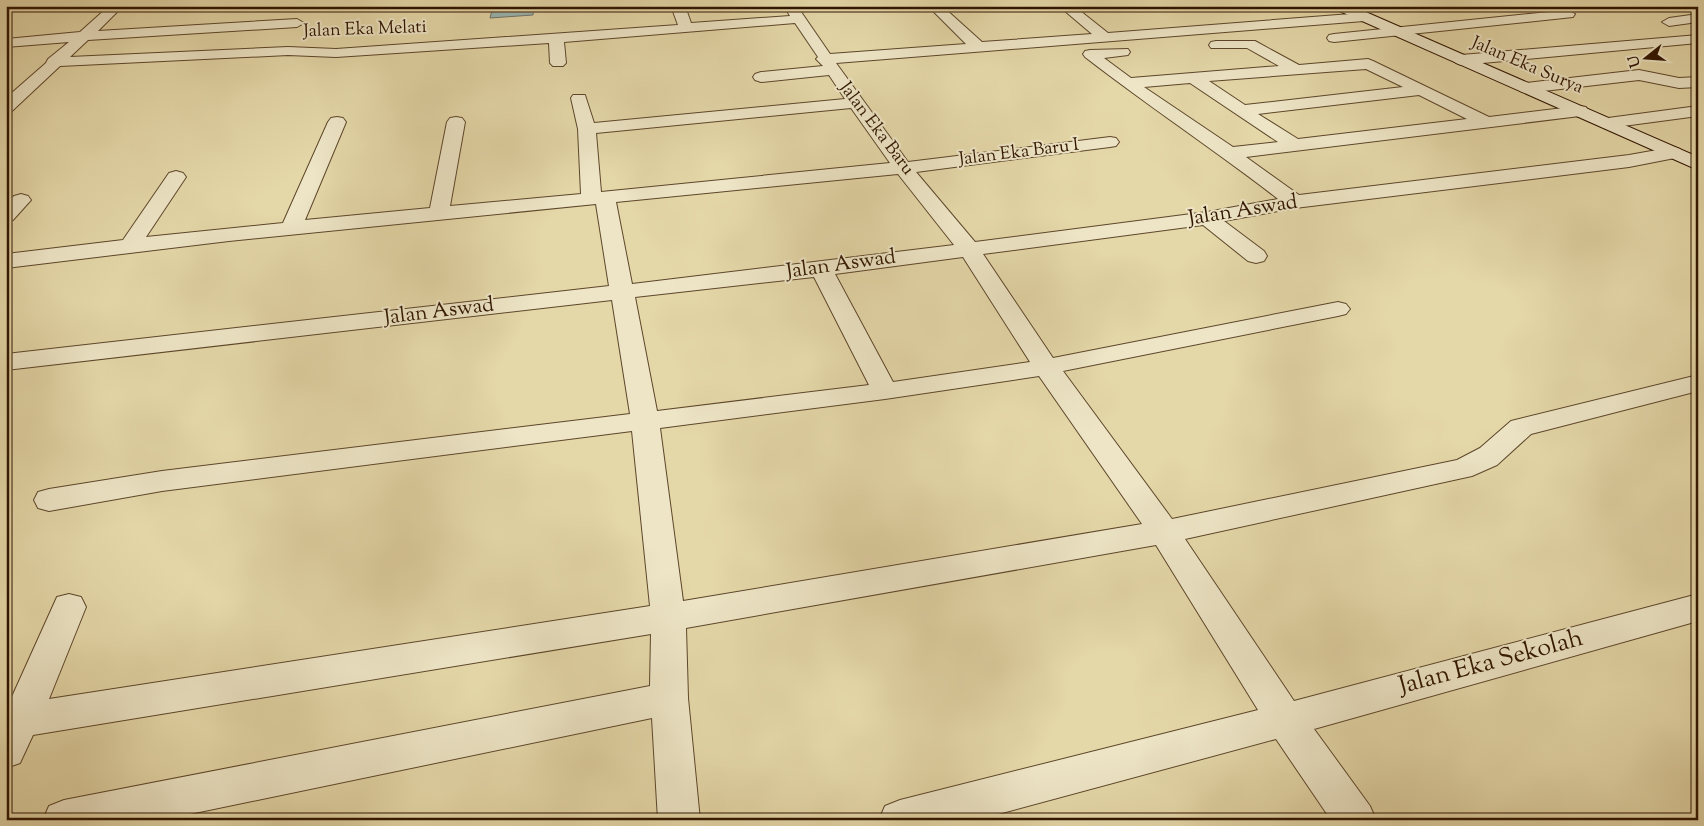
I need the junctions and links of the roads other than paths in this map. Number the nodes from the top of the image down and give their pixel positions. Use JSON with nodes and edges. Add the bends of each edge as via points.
{"nodes":[{"id":1,"x":678,"y":6,"type":"edge"},
{"id":2,"x":934,"y":6,"type":"edge"},
{"id":3,"x":1065,"y":6,"type":"edge"},
{"id":4,"x":1340,"y":6,"type":"edge"},
{"id":5,"x":1510,"y":6,"type":"edge"},
{"id":6,"x":796,"y":10,"type":"edge"},
{"id":7,"x":1475,"y":10,"type":"dead end"},
{"id":8,"x":119,"y":12,"type":"edge"},
{"id":9,"x":1568,"y":14,"type":"dead end"},
{"id":10,"x":1364,"y":17,"type":"junction"},
{"id":11,"x":1534,"y":17,"type":"junction"},
{"id":12,"x":1698,"y":18,"type":"edge"},
{"id":13,"x":100,"y":21,"type":"junction"},
{"id":14,"x":1503,"y":21,"type":"junction"},
{"id":15,"x":1669,"y":22,"type":"dead end"},
{"id":16,"x":297,"y":23,"type":"dead end"},
{"id":17,"x":686,"y":28,"type":"junction"},
{"id":18,"x":6,"y":31,"type":"edge"},
{"id":19,"x":1397,"y":31,"type":"junction"},
{"id":20,"x":86,"y":36,"type":"junction"},
{"id":21,"x":1105,"y":37,"type":"junction"},
{"id":22,"x":1698,"y":38,"type":"edge"},
{"id":23,"x":556,"y":39,"type":"junction"},
{"id":24,"x":1323,"y":39,"type":"dead end"},
{"id":25,"x":6,"y":43,"type":"edge"},
{"id":26,"x":977,"y":46,"type":"junction"},
{"id":27,"x":1197,"y":46,"type":"dead end"},
{"id":28,"x":1139,"y":51,"type":"dead end"},
{"id":29,"x":1461,"y":60,"type":"junction"},
{"id":30,"x":53,"y":62,"type":"junction"},
{"id":31,"x":558,"y":63,"type":"dead end"},
{"id":32,"x":828,"y":64,"type":"junction"},
{"id":33,"x":1293,"y":68,"type":"junction"},
{"id":34,"x":762,"y":77,"type":"dead end"},
{"id":35,"x":1193,"y":78,"type":"junction"},
{"id":36,"x":1698,"y":82,"type":"edge"},
{"id":37,"x":1128,"y":83,"type":"junction"},
{"id":38,"x":1526,"y":88,"type":"junction"},
{"id":39,"x":1423,"y":90,"type":"junction"},
{"id":40,"x":579,"y":98,"type":"dead end"},
{"id":41,"x":856,"y":103,"type":"junction"},
{"id":42,"x":6,"y":107,"type":"edge"},
{"id":43,"x":1245,"y":110,"type":"junction"},
{"id":44,"x":1580,"y":111,"type":"junction"},
{"id":45,"x":1698,"y":111,"type":"edge"},
{"id":46,"x":337,"y":122,"type":"dead end"},
{"id":47,"x":456,"y":122,"type":"dead end"},
{"id":48,"x":1488,"y":123,"type":"junction"},
{"id":49,"x":1608,"y":123,"type":"junction"},
{"id":50,"x":1698,"y":124,"type":"edge"},
{"id":51,"x":1091,"y":126,"type":"dead end"},
{"id":52,"x":587,"y":129,"type":"junction"},
{"id":53,"x":1632,"y":134,"type":"junction"},
{"id":54,"x":1296,"y":146,"type":"junction"},
{"id":55,"x":1230,"y":153,"type":"junction"},
{"id":56,"x":1674,"y":153,"type":"junction"},
{"id":57,"x":1698,"y":164,"type":"edge"},
{"id":58,"x":903,"y":168,"type":"junction"},
{"id":59,"x":176,"y":177,"type":"dead end"},
{"id":60,"x":598,"y":197,"type":"junction"},
{"id":61,"x":21,"y":200,"type":"dead end"},
{"id":62,"x":1295,"y":202,"type":"junction"},
{"id":63,"x":439,"y":212,"type":"junction"},
{"id":64,"x":6,"y":216,"type":"edge"},
{"id":65,"x":1208,"y":218,"type":"junction"},
{"id":66,"x":291,"y":228,"type":"junction"},
{"id":67,"x":130,"y":245,"type":"junction"},
{"id":68,"x":968,"y":248,"type":"junction"},
{"id":69,"x":1256,"y":256,"type":"dead end"},
{"id":70,"x":6,"y":261,"type":"edge"},
{"id":71,"x":821,"y":269,"type":"junction"},
{"id":72,"x":621,"y":292,"type":"junction"},
{"id":73,"x":1338,"y":309,"type":"dead end"},
{"id":74,"x":6,"y":362,"type":"edge"},
{"id":75,"x":1046,"y":367,"type":"junction"},
{"id":76,"x":1698,"y":383,"type":"edge"},
{"id":77,"x":885,"y":391,"type":"junction"},
{"id":78,"x":645,"y":421,"type":"junction"},
{"id":79,"x":49,"y":500,"type":"dead end"},
{"id":80,"x":1164,"y":532,"type":"junction"},
{"id":81,"x":69,"y":607,"type":"dead end"},
{"id":82,"x":1698,"y":607,"type":"edge"},
{"id":83,"x":668,"y":617,"type":"junction"},
{"id":84,"x":669,"y":698,"type":"junction"},
{"id":85,"x":1285,"y":720,"type":"junction"},
{"id":86,"x":14,"y":735,"type":"edge"},
{"id":87,"x":64,"y":820,"type":"edge"},
{"id":88,"x":678,"y":820,"type":"edge"},
{"id":89,"x":900,"y":820,"type":"edge"},
{"id":90,"x":1355,"y":820,"type":"edge"}],
"edges":[{"from":1,"to":17,"type":"street"},
{"from":2,"to":26,"type":"street"},
{"from":3,"to":21,"type":"street"},
{"from":4,"to":10,"type":"street","name":"Jalan Eka Surya"},
{"from":5,"to":11,"type":"street"},
{"from":6,"to":17,"type":"street","name":"Jalan Eka Melati"},
{"from":6,"to":32,"type":"street","name":"Jalan Eka Baru"},
{"from":7,"to":14,"type":"street"},
{"from":8,"to":13,"type":"street"},
{"from":9,"to":11,"type":"street"},
{"from":10,"to":19,"type":"street","name":"Jalan Eka Surya"},
{"from":10,"to":21,"type":"street"},
{"from":11,"to":14,"type":"street"},
{"from":12,"to":15,"type":"street"},
{"from":13,"to":18,"type":"street"},
{"from":13,"to":20,"type":"street"},
{"from":14,"to":19,"type":"street"},
{"from":16,"to":20,"type":"street"},
{"from":17,"to":23,"type":"street","name":"Jalan Eka Melati"},
{"from":19,"to":24,"type":"street"},
{"from":19,"to":29,"type":"street","name":"Jalan Eka Surya"},
{"from":20,"to":25,"type":"street"},
{"from":20,"to":30,"type":"street"},
{"from":21,"to":26,"type":"street"},
{"from":22,"to":29,"type":"street"},
{"from":23,"to":30,"type":"street","name":"Jalan Eka Melati","via":[[336,53],[288,51]]},
{"from":23,"to":31,"type":"street"},
{"from":26,"to":32,"type":"street"},
{"from":27,"to":33,"type":"street","via":[[1248,44]]},
{"from":28,"to":37,"type":"street","via":[[1085,50]]},
{"from":29,"to":38,"type":"street","name":"Jalan Eka Surya"},
{"from":30,"to":42,"type":"street"},
{"from":32,"to":34,"type":"street"},
{"from":32,"to":41,"type":"street","name":"Jalan Eka Baru"},
{"from":33,"to":35,"type":"street"},
{"from":33,"to":39,"type":"street","via":[[1368,64]]},
{"from":35,"to":37,"type":"street"},
{"from":35,"to":43,"type":"street"},
{"from":36,"to":38,"type":"street","via":[[1679,83],[1640,75]]},
{"from":37,"to":55,"type":"street"},
{"from":38,"to":44,"type":"street","name":"Jalan Eka Surya"},
{"from":39,"to":43,"type":"street"},
{"from":39,"to":48,"type":"street"},
{"from":40,"to":52,"type":"street"},
{"from":41,"to":52,"type":"street"},
{"from":41,"to":58,"type":"street","name":"Jalan Eka Baru"},
{"from":43,"to":54,"type":"street"},
{"from":44,"to":48,"type":"street"},
{"from":44,"to":49,"type":"street","name":"Jalan Eka Surya"},
{"from":45,"to":49,"type":"street"},
{"from":46,"to":66,"type":"street"},
{"from":47,"to":63,"type":"street"},
{"from":48,"to":54,"type":"street"},
{"from":49,"to":53,"type":"street","name":"Jalan Eka Surya"},
{"from":50,"to":53,"type":"street"},
{"from":51,"to":58,"type":"street","name":"Jalan Eka Baru I","via":[[1110,142]]},
{"from":52,"to":60,"type":"street"},
{"from":53,"to":56,"type":"street","name":"Jalan Eka Surya"},
{"from":54,"to":55,"type":"street"},
{"from":55,"to":62,"type":"street"},
{"from":56,"to":57,"type":"street","name":"Jalan Eka Surya"},
{"from":56,"to":62,"type":"street","name":"Jalan Aswad"},
{"from":58,"to":60,"type":"street"},
{"from":58,"to":68,"type":"street","name":"Jalan Eka Baru"},
{"from":59,"to":67,"type":"street"},
{"from":60,"to":63,"type":"street"},
{"from":60,"to":72,"type":"street"},
{"from":61,"to":64,"type":"street"},
{"from":62,"to":65,"type":"street","name":"Jalan Aswad"},
{"from":63,"to":66,"type":"street"},
{"from":65,"to":68,"type":"street","name":"Jalan Aswad"},
{"from":65,"to":69,"type":"street"},
{"from":66,"to":67,"type":"street"},
{"from":67,"to":70,"type":"street"},
{"from":68,"to":71,"type":"street","name":"Jalan Aswad"},
{"from":68,"to":75,"type":"street","name":"Jalan Eka Baru"},
{"from":71,"to":72,"type":"street","name":"Jalan Aswad"},
{"from":71,"to":77,"type":"street"},
{"from":72,"to":74,"type":"street","name":"Jalan Aswad"},
{"from":72,"to":78,"type":"street"},
{"from":73,"to":75,"type":"street"},
{"from":75,"to":77,"type":"street"},
{"from":75,"to":80,"type":"street","name":"Jalan Eka Baru"},
{"from":76,"to":80,"type":"street","via":[[1521,427],[1482,462],[1462,469]]},
{"from":77,"to":78,"type":"street"},
{"from":78,"to":79,"type":"street","via":[[162,481]]},
{"from":78,"to":83,"type":"street"},
{"from":80,"to":83,"type":"street"},
{"from":80,"to":85,"type":"street","name":"Jalan Eka Baru"},
{"from":81,"to":86,"type":"street"},
{"from":82,"to":85,"type":"street","name":"Jalan Eka Sekolah"},
{"from":83,"to":84,"type":"street"},
{"from":83,"to":86,"type":"street"},
{"from":84,"to":87,"type":"street"},
{"from":84,"to":88,"type":"street"},
{"from":85,"to":89,"type":"street","name":"Jalan Eka Sekolah"},
{"from":85,"to":90,"type":"street","name":"Jalan Eka Baru"}]}
